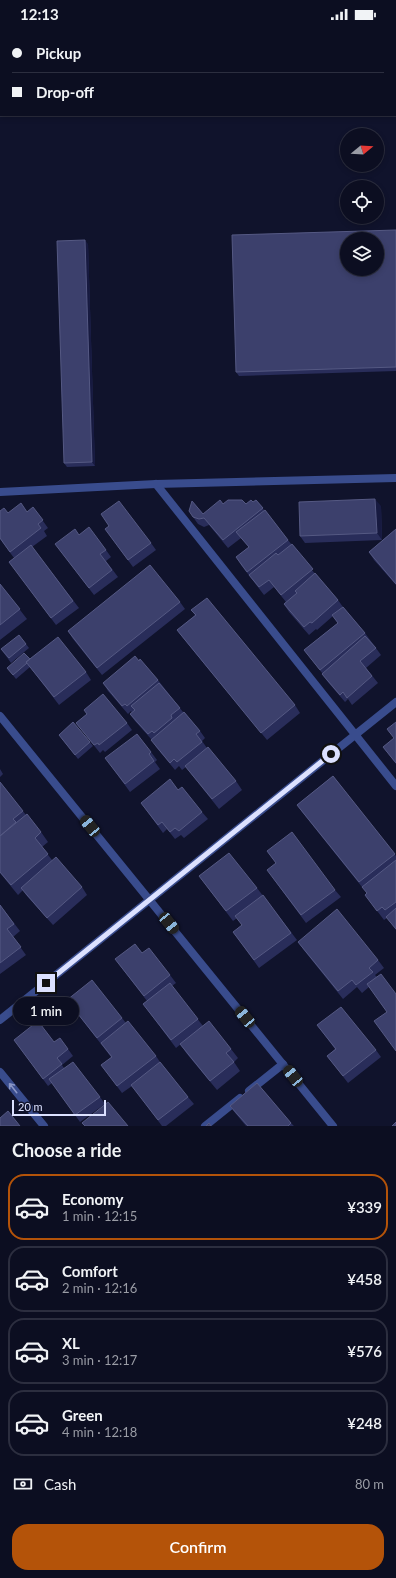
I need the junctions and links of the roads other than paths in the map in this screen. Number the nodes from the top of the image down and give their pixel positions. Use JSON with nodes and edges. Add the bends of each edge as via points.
{"nodes":[{"id":1,"x":396,"y":478,"type":"edge"},
{"id":2,"x":156,"y":484,"type":"junction"},
{"id":3,"x":0,"y":492,"type":"edge"},
{"id":4,"x":396,"y":702,"type":"edge"},
{"id":5,"x":0,"y":716,"type":"edge"},
{"id":6,"x":355,"y":734,"type":"junction"},
{"id":7,"x":396,"y":786,"type":"edge"},
{"id":8,"x":150,"y":900,"type":"junction"},
{"id":9,"x":0,"y":1020,"type":"edge"},
{"id":10,"x":283,"y":1064,"type":"junction"},
{"id":11,"x":0,"y":1072,"type":"edge"},
{"id":12,"x":44,"y":1126,"type":"edge"},
{"id":13,"x":205,"y":1126,"type":"edge"},
{"id":14,"x":333,"y":1126,"type":"edge"}],
"edges":[{"from":1,"to":2,"type":"street"},
{"from":2,"to":3,"type":"street"},
{"from":2,"to":6,"type":"street"},
{"from":4,"to":6,"type":"street"},
{"from":5,"to":8,"type":"street"},
{"from":6,"to":7,"type":"street"},
{"from":6,"to":8,"type":"street"},
{"from":8,"to":9,"type":"street"},
{"from":8,"to":10,"type":"street"},
{"from":10,"to":13,"type":"street"},
{"from":10,"to":14,"type":"street"},
{"from":12,"to":11,"type":"street","one_way":true}]}
